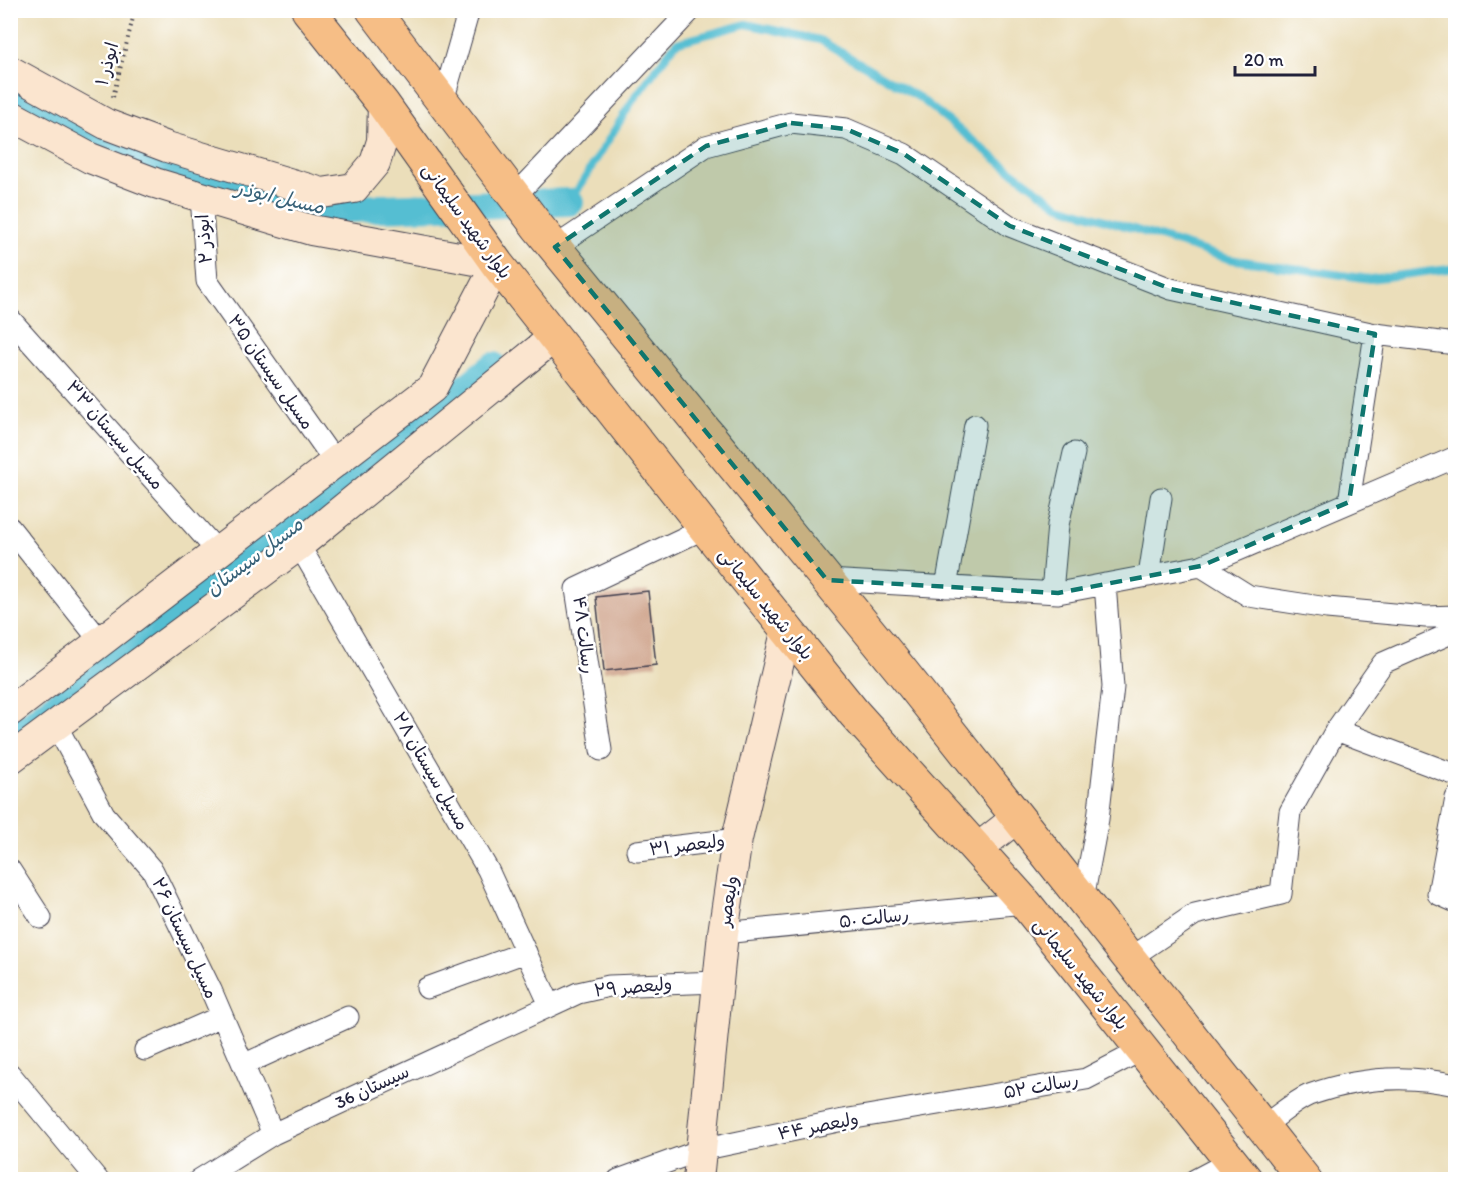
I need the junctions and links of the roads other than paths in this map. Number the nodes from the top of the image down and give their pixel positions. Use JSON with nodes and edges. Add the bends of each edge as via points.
{"nodes":[{"id":1,"x":308,"y":10,"type":"edge"},
{"id":2,"x":373,"y":10,"type":"edge"},
{"id":3,"x":469,"y":10,"type":"edge"},
{"id":4,"x":692,"y":10,"type":"edge"},
{"id":5,"x":10,"y":71,"type":"edge"},
{"id":6,"x":442,"y":101,"type":"junction"},
{"id":7,"x":383,"y":104,"type":"junction"},
{"id":8,"x":10,"y":115,"type":"edge"},
{"id":9,"x":201,"y":196,"type":"junction"},
{"id":10,"x":515,"y":196,"type":"junction"},
{"id":11,"x":555,"y":247,"type":"junction"},
{"id":12,"x":497,"y":264,"type":"junction"},
{"id":13,"x":207,"y":281,"type":"joint"},
{"id":14,"x":10,"y":319,"type":"edge"},
{"id":15,"x":1375,"y":334,"type":"junction"},
{"id":16,"x":554,"y":337,"type":"junction"},
{"id":17,"x":1455,"y":344,"type":"edge"},
{"id":18,"x":975,"y":425,"type":"dead end"},
{"id":19,"x":1074,"y":453,"type":"dead end"},
{"id":20,"x":1455,"y":457,"type":"edge"},
{"id":21,"x":335,"y":462,"type":"junction"},
{"id":22,"x":1161,"y":498,"type":"dead end"},
{"id":23,"x":1349,"y":502,"type":"junction"},
{"id":24,"x":271,"y":509,"type":"junction"},
{"id":25,"x":10,"y":528,"type":"edge"},
{"id":26,"x":705,"y":528,"type":"junction"},
{"id":27,"x":299,"y":545,"type":"junction"},
{"id":28,"x":218,"y":552,"type":"junction"},
{"id":29,"x":1201,"y":566,"type":"junction"},
{"id":30,"x":1149,"y":576,"type":"junction"},
{"id":31,"x":827,"y":579,"type":"junction"},
{"id":32,"x":1105,"y":584,"type":"junction"},
{"id":33,"x":946,"y":586,"type":"junction"},
{"id":34,"x":1052,"y":592,"type":"junction"},
{"id":35,"x":1455,"y":616,"type":"edge"},
{"id":36,"x":787,"y":628,"type":"junction"},
{"id":37,"x":1455,"y":631,"type":"edge"},
{"id":38,"x":101,"y":642,"type":"junction"},
{"id":39,"x":10,"y":711,"type":"edge"},
{"id":40,"x":56,"y":725,"type":"junction"},
{"id":41,"x":1336,"y":730,"type":"junction"},
{"id":42,"x":601,"y":750,"type":"dead end"},
{"id":43,"x":10,"y":759,"type":"edge"},
{"id":44,"x":1455,"y":775,"type":"edge"},
{"id":45,"x":1455,"y":798,"type":"edge"},
{"id":46,"x":1018,"y":817,"type":"junction"},
{"id":47,"x":737,"y":839,"type":"junction"},
{"id":48,"x":976,"y":849,"type":"junction"},
{"id":49,"x":637,"y":851,"type":"dead end"},
{"id":50,"x":10,"y":870,"type":"edge"},
{"id":51,"x":1083,"y":899,"type":"junction"},
{"id":52,"x":1455,"y":902,"type":"edge"},
{"id":53,"x":1025,"y":903,"type":"junction"},
{"id":54,"x":41,"y":918,"type":"dead end"},
{"id":55,"x":723,"y":933,"type":"junction"},
{"id":56,"x":526,"y":952,"type":"junction"},
{"id":57,"x":1130,"y":958,"type":"junction"},
{"id":58,"x":718,"y":982,"type":"junction"},
{"id":59,"x":427,"y":988,"type":"dead end"},
{"id":60,"x":550,"y":1005,"type":"junction"},
{"id":61,"x":222,"y":1016,"type":"junction"},
{"id":62,"x":348,"y":1017,"type":"dead end"},
{"id":63,"x":145,"y":1050,"type":"dead end"},
{"id":64,"x":1142,"y":1050,"type":"junction"},
{"id":65,"x":243,"y":1065,"type":"junction"},
{"id":66,"x":10,"y":1074,"type":"edge"},
{"id":67,"x":1455,"y":1084,"type":"edge"},
{"id":68,"x":935,"y":1104,"type":"joint"},
{"id":69,"x":1263,"y":1126,"type":"junction"},
{"id":70,"x":273,"y":1134,"type":"junction"},
{"id":71,"x":701,"y":1150,"type":"junction"},
{"id":72,"x":1238,"y":1170,"type":"edge"},
{"id":73,"x":98,"y":1179,"type":"edge"},
{"id":74,"x":199,"y":1179,"type":"edge"},
{"id":75,"x":618,"y":1179,"type":"edge"},
{"id":76,"x":698,"y":1179,"type":"edge"},
{"id":77,"x":1195,"y":1179,"type":"edge"},
{"id":78,"x":1305,"y":1179,"type":"edge"}],
"edges":[{"from":1,"to":7,"type":"main road","name":"بلوار شهید سلیمانی"},
{"from":2,"to":6,"type":"main road"},
{"from":3,"to":6,"type":"street"},
{"from":4,"to":10,"type":"street"},
{"from":5,"to":7,"type":"street","via":[[106,124],[167,147],[322,193],[354,188],[375,163],[382,141]]},
{"from":6,"to":10,"type":"main road"},
{"from":7,"to":12,"type":"main road","name":"بلوار شهید سلیمانی"},
{"from":8,"to":9,"type":"street","via":[[90,158]]},
{"from":9,"to":12,"type":"street","via":[[311,230]]},
{"from":9,"to":13,"type":"street","name":"ابوذر ۲"},
{"from":10,"to":11,"type":"main road"},
{"from":11,"to":15,"type":"street","via":[[706,146],[791,123],[846,129],[904,154],[1010,226],[1171,289]]},
{"from":11,"to":31,"type":"main road"},
{"from":12,"to":16,"type":"main road","name":"بلوار شهید سلیمانی"},
{"from":12,"to":21,"type":"street","via":[[432,388]]},
{"from":13,"to":21,"type":"street","name":"مسیل سیستان ۳۵"},
{"from":14,"to":28,"type":"street","name":"مسیل سیستان ۳۳"},
{"from":15,"to":17,"type":"street"},
{"from":15,"to":23,"type":"street"},
{"from":16,"to":26,"type":"main road","name":"بلوار شهید سلیمانی"},
{"from":16,"to":27,"type":"street"},
{"from":18,"to":33,"type":"street"},
{"from":19,"to":34,"type":"street","via":[[1059,525]]},
{"from":20,"to":23,"type":"street"},
{"from":21,"to":24,"type":"street"},
{"from":22,"to":30,"type":"street"},
{"from":23,"to":29,"type":"street"},
{"from":24,"to":27,"type":"street"},
{"from":24,"to":28,"type":"street"},
{"from":25,"to":38,"type":"street"},
{"from":26,"to":36,"type":"main road","name":"بلوار شهید سلیمانی"},
{"from":26,"to":42,"type":"street","name":"رسالت ۴۸","via":[[576,589]]},
{"from":27,"to":40,"type":"street"},
{"from":27,"to":56,"type":"street","name":"مسیل سیستان ۲۸","via":[[488,870]]},
{"from":28,"to":38,"type":"street"},
{"from":29,"to":30,"type":"street"},
{"from":29,"to":35,"type":"street","via":[[1249,596],[1327,608]]},
{"from":30,"to":32,"type":"street"},
{"from":31,"to":33,"type":"street"},
{"from":31,"to":46,"type":"main road"},
{"from":32,"to":34,"type":"street"},
{"from":32,"to":51,"type":"street","via":[[1113,687],[1098,819]]},
{"from":33,"to":34,"type":"street"},
{"from":36,"to":47,"type":"street","name":"ولیعصر"},
{"from":36,"to":48,"type":"main road","name":"بلوار شهید سلیمانی","via":[[854,713]]},
{"from":37,"to":41,"type":"street","via":[[1383,663]]},
{"from":38,"to":39,"type":"street"},
{"from":40,"to":43,"type":"street"},
{"from":40,"to":61,"type":"street","name":"مسیل سیستان ۲۶","via":[[104,814],[153,871]]},
{"from":41,"to":44,"type":"street"},
{"from":41,"to":57,"type":"street","via":[[1290,812],[1281,894],[1195,914]]},
{"from":45,"to":52,"type":"street","via":[[1438,894]]},
{"from":46,"to":48,"type":"street"},
{"from":46,"to":51,"type":"main road"},
{"from":47,"to":49,"type":"street","name":"ولیعصر ۳۱"},
{"from":47,"to":55,"type":"street","name":"ولیعصر"},
{"from":48,"to":53,"type":"main road","name":"بلوار شهید سلیمانی"},
{"from":50,"to":54,"type":"street"},
{"from":51,"to":57,"type":"main road"},
{"from":53,"to":55,"type":"street","name":"رسالت ۵۰"},
{"from":53,"to":64,"type":"main road","name":"بلوار شهید سلیمانی"},
{"from":55,"to":58,"type":"street","name":"ولیعصر"},
{"from":56,"to":59,"type":"street"},
{"from":56,"to":60,"type":"street","name":"مسیل سیستان ۲۸"},
{"from":57,"to":69,"type":"main road"},
{"from":58,"to":60,"type":"street","name":"ولیعصر ۲۹","via":[[609,986]]},
{"from":58,"to":71,"type":"street","name":"ولیعصر"},
{"from":60,"to":70,"type":"street","name":"سیستان 36"},
{"from":61,"to":63,"type":"street"},
{"from":61,"to":65,"type":"street","name":"مسیل سیستان ۲۶"},
{"from":62,"to":65,"type":"street"},
{"from":64,"to":68,"type":"street","name":"رسالت ۵۲","via":[[1086,1079]]},
{"from":64,"to":72,"type":"main road","name":"بلوار شهید سلیمانی"},
{"from":65,"to":70,"type":"street","name":"مسیل سیستان ۲۶"},
{"from":66,"to":73,"type":"street"},
{"from":67,"to":69,"type":"street","via":[[1432,1079],[1368,1079],[1307,1096]]},
{"from":68,"to":71,"type":"street","name":"ولیعصر ۴۴"},
{"from":69,"to":78,"type":"main road"},
{"from":70,"to":74,"type":"street","name":"سیستان 36"},
{"from":71,"to":75,"type":"street","name":"ولیعصر ۴۴"},
{"from":71,"to":76,"type":"street","name":"ولیعصر"},
{"from":72,"to":77,"type":"street"}]}
